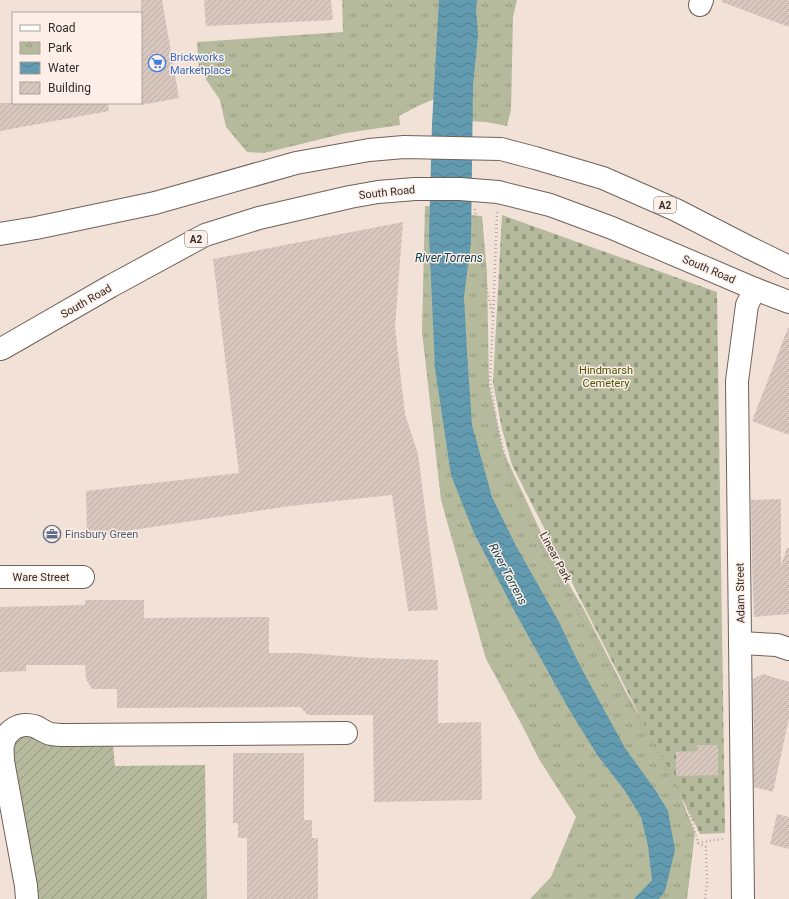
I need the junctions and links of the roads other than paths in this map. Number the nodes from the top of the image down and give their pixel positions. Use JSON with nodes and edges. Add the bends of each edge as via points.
{"nodes":[{"id":1,"x":0,"y":234,"type":"edge"},
{"id":2,"x":789,"y":267,"type":"edge"},
{"id":3,"x":755,"y":289,"type":"junction"},
{"id":4,"x":789,"y":302,"type":"edge"},
{"id":5,"x":0,"y":349,"type":"edge"},
{"id":6,"x":0,"y":577,"type":"edge"},
{"id":7,"x":82,"y":577,"type":"dead end"},
{"id":8,"x":740,"y":643,"type":"junction"},
{"id":9,"x":789,"y":649,"type":"edge"},
{"id":10,"x":346,"y":733,"type":"dead end"},
{"id":11,"x":27,"y":899,"type":"edge"},
{"id":12,"x":743,"y":899,"type":"edge"}],
"edges":[{"from":1,"to":2,"type":"main road","number":"A2","via":[[155,203],[296,163],[369,150],[404,147],[501,149],[603,178],[676,210]]},
{"from":3,"to":4,"type":"main road","name":"South Road","number":"A2"},
{"from":3,"to":5,"type":"main road","name":"South Road","number":"A2","via":[[612,228],[550,205],[498,192],[415,189],[350,197],[259,218],[205,235]]},
{"from":3,"to":8,"type":"main road","name":"Adam Street","via":[[747,305],[737,381]]},
{"from":6,"to":7,"type":"main road","name":"Ware Street"},
{"from":8,"to":9,"type":"main road","via":[[777,645]]},
{"from":8,"to":12,"type":"main road","name":"Adam Street"},
{"from":10,"to":11,"type":"main road","via":[[67,736],[51,734],[34,726],[15,727],[3,743],[3,761]]}]}
